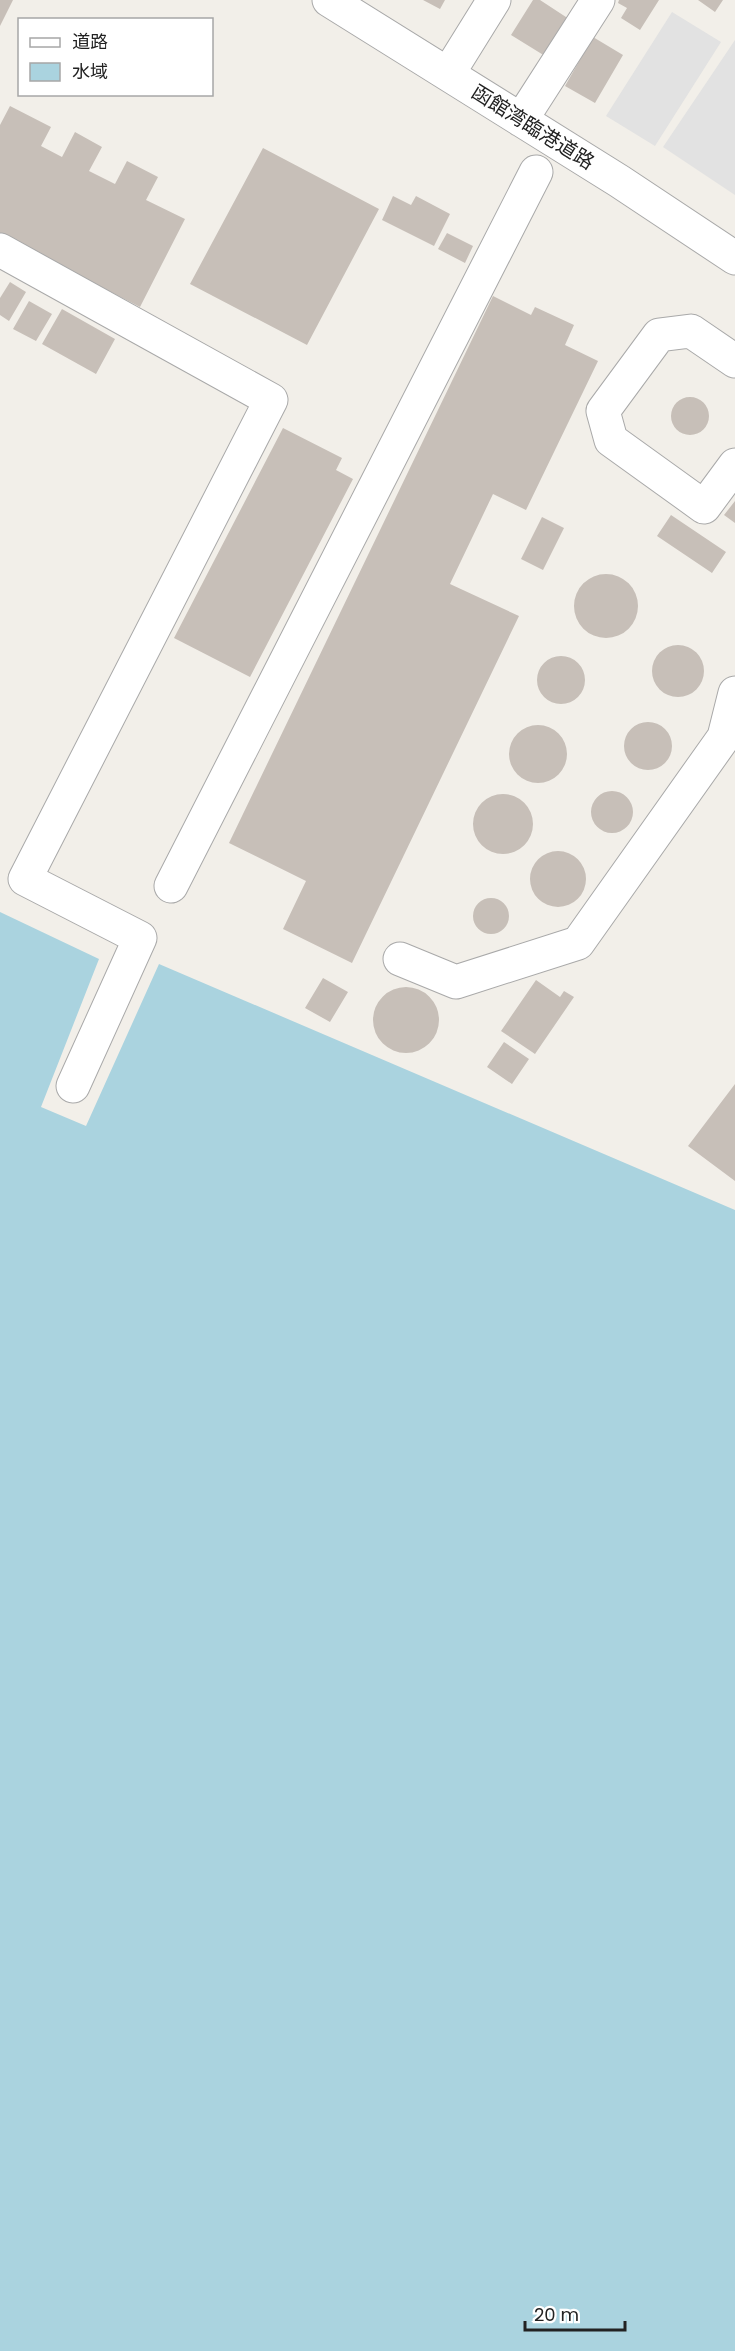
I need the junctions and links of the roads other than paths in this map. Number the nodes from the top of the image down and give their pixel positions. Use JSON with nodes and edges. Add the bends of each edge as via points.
{"nodes":[{"id":1,"x":329,"y":0,"type":"edge"},
{"id":2,"x":494,"y":0,"type":"edge"},
{"id":3,"x":598,"y":0,"type":"edge"},
{"id":4,"x":448,"y":74,"type":"junction"},
{"id":5,"x":521,"y":120,"type":"junction"},
{"id":6,"x":536,"y":172,"type":"dead end"},
{"id":7,"x":0,"y":250,"type":"edge"},
{"id":8,"x":735,"y":258,"type":"edge"},
{"id":9,"x":735,"y":361,"type":"edge"},
{"id":10,"x":735,"y":465,"type":"edge"},
{"id":11,"x":735,"y":693,"type":"edge"},
{"id":12,"x":171,"y":886,"type":"dead end"},
{"id":13,"x":400,"y":959,"type":"dead end"},
{"id":14,"x":73,"y":1086,"type":"dead end"}],
"edges":[{"from":1,"to":4,"type":"street","name":"函館湾臨港道路"},
{"from":2,"to":4,"type":"street"},
{"from":3,"to":5,"type":"street"},
{"from":4,"to":5,"type":"street","name":"函館湾臨港道路"},
{"from":5,"to":8,"type":"street","name":"函館湾臨港道路"},
{"from":6,"to":12,"type":"street"},
{"from":7,"to":14,"type":"street","via":[[271,400],[25,879],[140,938]]},
{"from":9,"to":10,"type":"street","via":[[690,331],[659,335],[603,411],[611,440],[704,507]]},
{"from":11,"to":13,"type":"street","via":[[724,737],[578,943],[456,982]]}]}
